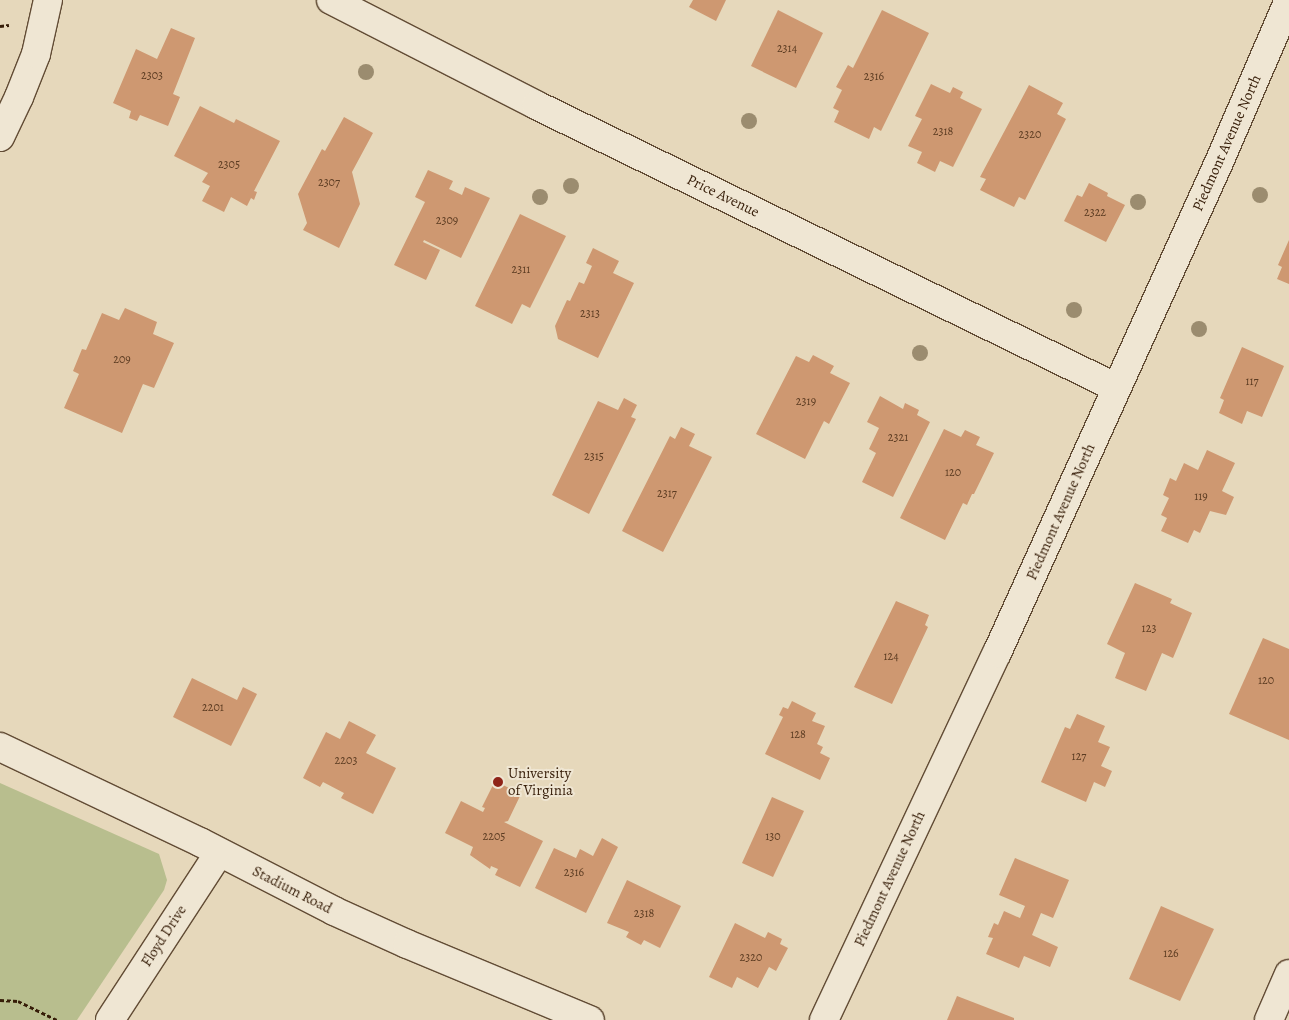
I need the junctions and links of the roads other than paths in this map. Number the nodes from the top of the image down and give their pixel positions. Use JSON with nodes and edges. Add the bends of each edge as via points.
{"nodes":[{"id":1,"x":48,"y":0,"type":"edge"},
{"id":2,"x":331,"y":0,"type":"edge"},
{"id":3,"x":1289,"y":0,"type":"edge"},
{"id":4,"x":0,"y":136,"type":"edge"},
{"id":5,"x":1117,"y":388,"type":"junction"},
{"id":6,"x":0,"y":747,"type":"edge"},
{"id":7,"x":219,"y":853,"type":"junction"},
{"id":8,"x":1289,"y":974,"type":"edge"},
{"id":9,"x":110,"y":1020,"type":"edge"},
{"id":10,"x":590,"y":1020,"type":"edge"},
{"id":11,"x":824,"y":1020,"type":"edge"},
{"id":12,"x":1269,"y":1020,"type":"edge"}],
"edges":[{"from":1,"to":4,"type":"street","via":[[36,54]]},
{"from":2,"to":5,"type":"street","name":"Price Avenue","via":[[536,105]]},
{"from":3,"to":5,"type":"street","name":"Piedmont Avenue North"},
{"from":5,"to":11,"type":"street","name":"Piedmont Avenue North","via":[[997,654]]},
{"from":6,"to":7,"type":"street","name":"Stadium Road"},
{"from":7,"to":9,"type":"street","name":"Floyd Drive"},
{"from":7,"to":10,"type":"street","name":"Stadium Road","via":[[407,944]]},
{"from":8,"to":12,"type":"street"}]}
